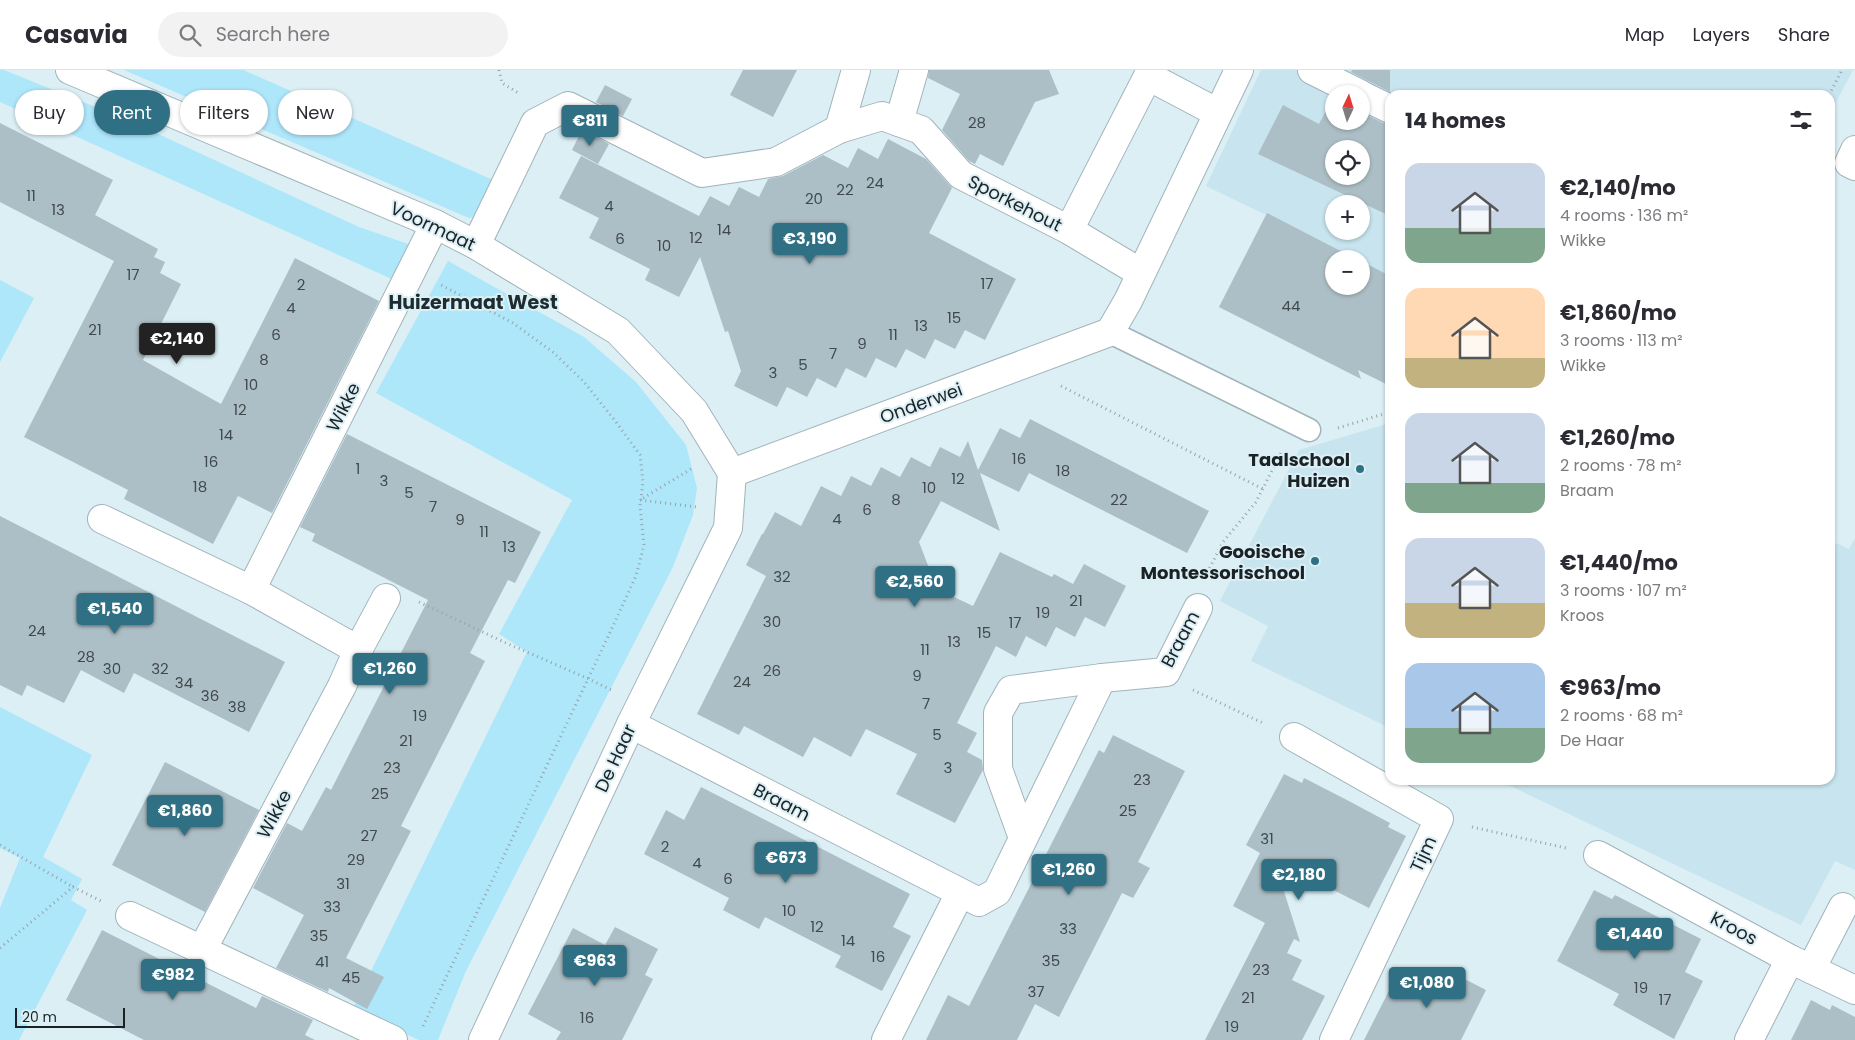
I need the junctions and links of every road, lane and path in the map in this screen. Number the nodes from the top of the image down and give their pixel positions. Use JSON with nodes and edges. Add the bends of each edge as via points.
{"nodes":[{"id":1,"x":70,"y":70,"type":"edge"},
{"id":2,"x":856,"y":70,"type":"edge"},
{"id":3,"x":914,"y":70,"type":"edge"},
{"id":4,"x":1239,"y":70,"type":"edge"},
{"id":5,"x":1312,"y":70,"type":"edge"},
{"id":6,"x":1842,"y":70,"type":"edge"},
{"id":7,"x":1145,"y":73,"type":"edge"},
{"id":8,"x":1342,"y":85,"type":"edge"},
{"id":9,"x":1832,"y":90,"type":"edge"},
{"id":10,"x":1370,"y":99,"type":"edge"},
{"id":11,"x":1385,"y":106,"type":"edge"},
{"id":12,"x":1218,"y":113,"type":"junction"},
{"id":13,"x":900,"y":122,"type":"junction"},
{"id":14,"x":838,"y":129,"type":"junction"},
{"id":15,"x":1855,"y":150,"type":"edge"},
{"id":16,"x":1855,"y":166,"type":"edge"},
{"id":17,"x":435,"y":224,"type":"junction"},
{"id":18,"x":1069,"y":230,"type":"junction"},
{"id":19,"x":476,"y":246,"type":"junction"},
{"id":20,"x":412,"y":270,"type":"junction"},
{"id":21,"x":1141,"y":273,"type":"junction"},
{"id":22,"x":1110,"y":332,"type":"junction"},
{"id":23,"x":1021,"y":366,"type":"junction"},
{"id":24,"x":1385,"y":414,"type":"edge"},
{"id":25,"x":1303,"y":427,"type":"junction"},
{"id":26,"x":725,"y":462,"type":"junction"},
{"id":27,"x":1262,"y":489,"type":"junction"},
{"id":28,"x":640,"y":500,"type":"junction"},
{"id":29,"x":729,"y":512,"type":"junction"},
{"id":30,"x":102,"y":519,"type":"dead end"},
{"id":31,"x":251,"y":590,"type":"junction"},
{"id":32,"x":386,"y":598,"type":"joint"},
{"id":33,"x":1198,"y":608,"type":"joint"},
{"id":34,"x":358,"y":650,"type":"junction"},
{"id":35,"x":1166,"y":672,"type":"junction"},
{"id":36,"x":588,"y":678,"type":"junction"},
{"id":37,"x":1102,"y":678,"type":"junction"},
{"id":38,"x":635,"y":715,"type":"junction"},
{"id":39,"x":1294,"y":737,"type":"joint"},
{"id":40,"x":1439,"y":819,"type":"junction"},
{"id":41,"x":1023,"y":838,"type":"junction"},
{"id":42,"x":0,"y":845,"type":"edge"},
{"id":43,"x":1598,"y":855,"type":"joint"},
{"id":44,"x":73,"y":887,"type":"junction"},
{"id":45,"x":960,"y":893,"type":"junction"},
{"id":46,"x":1844,"y":907,"type":"dead end"},
{"id":47,"x":130,"y":916,"type":"joint"},
{"id":48,"x":0,"y":948,"type":"edge"},
{"id":49,"x":202,"y":950,"type":"junction"},
{"id":50,"x":1801,"y":964,"type":"junction"},
{"id":51,"x":1855,"y":990,"type":"edge"},
{"id":52,"x":421,"y":1031,"type":"dead end"},
{"id":53,"x":393,"y":1040,"type":"edge"},
{"id":54,"x":483,"y":1040,"type":"edge"},
{"id":55,"x":886,"y":1040,"type":"edge"},
{"id":56,"x":1334,"y":1040,"type":"edge"},
{"id":57,"x":1749,"y":1040,"type":"edge"}],
"edges":[{"from":1,"to":17,"type":"street","name":"Voormaat"},
{"from":2,"to":14,"type":"street"},
{"from":3,"to":13,"type":"street"},
{"from":4,"to":12,"type":"street"},
{"from":5,"to":8,"type":"street"},
{"from":6,"to":9,"type":"path"},
{"from":7,"to":12,"type":"street"},
{"from":7,"to":18,"type":"street"},
{"from":10,"to":11,"type":"street"},
{"from":12,"to":21,"type":"street"},
{"from":13,"to":14,"type":"street","name":"Sporkehout","via":[[882,116]]},
{"from":13,"to":18,"type":"street","name":"Sporkehout","via":[[921,130],[961,175]]},
{"from":14,"to":19,"type":"street","name":"Sporkehout","via":[[776,162],[702,172],[568,106],[535,123]]},
{"from":15,"to":16,"type":"street","via":[[1849,163]]},
{"from":17,"to":19,"type":"street","name":"Voormaat"},
{"from":17,"to":20,"type":"street","name":"Wikke"},
{"from":18,"to":21,"type":"street","name":"Sporkehout"},
{"from":19,"to":26,"type":"street","name":"Voormaat","via":[[618,330],[694,411]]},
{"from":20,"to":28,"type":"path","via":[[513,323],[554,353],[584,382],[640,455],[643,482]]},
{"from":20,"to":31,"type":"street","name":"Wikke"},
{"from":21,"to":22,"type":"street"},
{"from":22,"to":23,"type":"street","name":"Onderwei"},
{"from":22,"to":25,"type":"lane"},
{"from":23,"to":26,"type":"street","name":"Onderwei"},
{"from":23,"to":27,"type":"path"},
{"from":24,"to":25,"type":"path","via":[[1318,434]]},
{"from":25,"to":27,"type":"path","name":"Braam"},
{"from":26,"to":28,"type":"path"},
{"from":26,"to":29,"type":"street","name":"De Haar"},
{"from":27,"to":33,"type":"path","name":"Braam","via":[[1256,502],[1223,542],[1196,595]]},
{"from":28,"to":29,"type":"path"},
{"from":28,"to":36,"type":"path","via":[[644,545],[636,576]]},
{"from":29,"to":38,"type":"street","name":"De Haar","via":[[728,528]]},
{"from":30,"to":31,"type":"street"},
{"from":31,"to":34,"type":"street"},
{"from":32,"to":34,"type":"street","name":"Wikke"},
{"from":32,"to":36,"type":"path","via":[[402,594]]},
{"from":33,"to":35,"type":"street","name":"Braam"},
{"from":34,"to":49,"type":"street","name":"Wikke"},
{"from":35,"to":37,"type":"street","name":"Braam"},
{"from":35,"to":39,"type":"path","via":[[1198,694]]},
{"from":36,"to":38,"type":"path"},
{"from":36,"to":52,"type":"path"},
{"from":37,"to":41,"type":"street","name":"Braam"},
{"from":37,"to":41,"type":"street","name":"Braam","via":[[1011,690],[998,713],[998,769]]},
{"from":38,"to":45,"type":"street","name":"Braam"},
{"from":38,"to":54,"type":"street","name":"De Haar"},
{"from":39,"to":40,"type":"street","name":"Tijm"},
{"from":40,"to":43,"type":"path"},
{"from":40,"to":56,"type":"street","name":"Tijm"},
{"from":41,"to":45,"type":"street","name":"Braam","via":[[997,892],[979,902]]},
{"from":42,"to":44,"type":"path"},
{"from":43,"to":50,"type":"street","name":"Kroos"},
{"from":44,"to":47,"type":"path"},
{"from":44,"to":48,"type":"path"},
{"from":45,"to":55,"type":"street"},
{"from":46,"to":50,"type":"street"},
{"from":47,"to":49,"type":"street"},
{"from":49,"to":53,"type":"street"},
{"from":50,"to":51,"type":"street","name":"Kroos"},
{"from":50,"to":57,"type":"street"}]}
